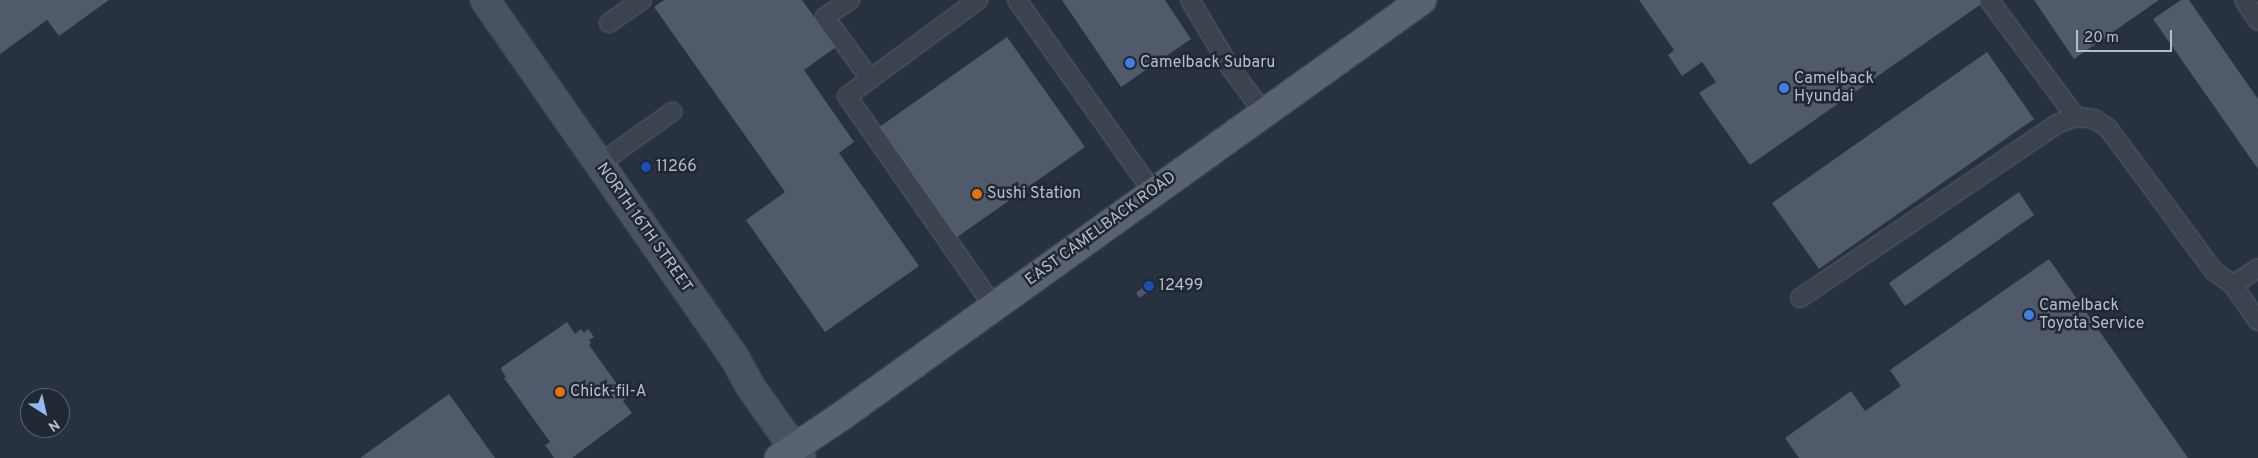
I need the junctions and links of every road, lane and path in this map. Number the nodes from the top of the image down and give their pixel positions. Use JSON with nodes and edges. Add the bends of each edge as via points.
{"nodes":[{"id":1,"x":486,"y":0,"type":"edge"},
{"id":2,"x":642,"y":0,"type":"edge"},
{"id":3,"x":850,"y":0,"type":"edge"},
{"id":4,"x":978,"y":0,"type":"edge"},
{"id":5,"x":1017,"y":0,"type":"edge"},
{"id":6,"x":1190,"y":0,"type":"edge"},
{"id":7,"x":1989,"y":0,"type":"edge"},
{"id":8,"x":2244,"y":0,"type":"edge"},
{"id":9,"x":1420,"y":1,"type":"edge"},
{"id":10,"x":2258,"y":21,"type":"edge"},
{"id":11,"x":609,"y":23,"type":"dead end"},
{"id":12,"x":870,"y":79,"type":"junction"},
{"id":13,"x":672,"y":112,"type":"dead end"},
{"id":14,"x":1263,"y":112,"type":"junction"},
{"id":15,"x":2076,"y":117,"type":"junction"},
{"id":16,"x":600,"y":164,"type":"junction"},
{"id":17,"x":1153,"y":192,"type":"junction"},
{"id":18,"x":2258,"y":268,"type":"edge"},
{"id":19,"x":2232,"y":286,"type":"junction"},
{"id":20,"x":1800,"y":298,"type":"dead end"},
{"id":21,"x":994,"y":307,"type":"junction"},
{"id":22,"x":2258,"y":322,"type":"edge"},
{"id":23,"x":791,"y":454,"type":"edge"}],
"edges":[{"from":1,"to":16,"type":"main road","name":"NORTH 16TH STREET"},
{"from":2,"to":11,"type":"lane"},
{"from":3,"to":12,"type":"lane","via":[[825,18]]},
{"from":4,"to":12,"type":"lane"},
{"from":5,"to":17,"type":"lane"},
{"from":6,"to":14,"type":"lane","via":[[1230,67]]},
{"from":7,"to":15,"type":"lane"},
{"from":8,"to":10,"type":"lane"},
{"from":9,"to":14,"type":"main road","name":"EAST CAMELBACK ROAD"},
{"from":12,"to":21,"type":"lane","via":[[847,96]]},
{"from":13,"to":16,"type":"lane"},
{"from":14,"to":17,"type":"main road","name":"EAST CAMELBACK ROAD"},
{"from":15,"to":19,"type":"lane","via":[[2094,120],[2108,128],[2214,271]]},
{"from":15,"to":20,"type":"lane","via":[[2057,124]]},
{"from":16,"to":23,"type":"main road","name":"NORTH 16TH STREET","via":[[733,355]]},
{"from":17,"to":21,"type":"main road","name":"EAST CAMELBACK ROAD"},
{"from":18,"to":19,"type":"lane"},
{"from":19,"to":22,"type":"lane"},
{"from":21,"to":23,"type":"main road","name":"EAST CAMELBACK ROAD"}]}
